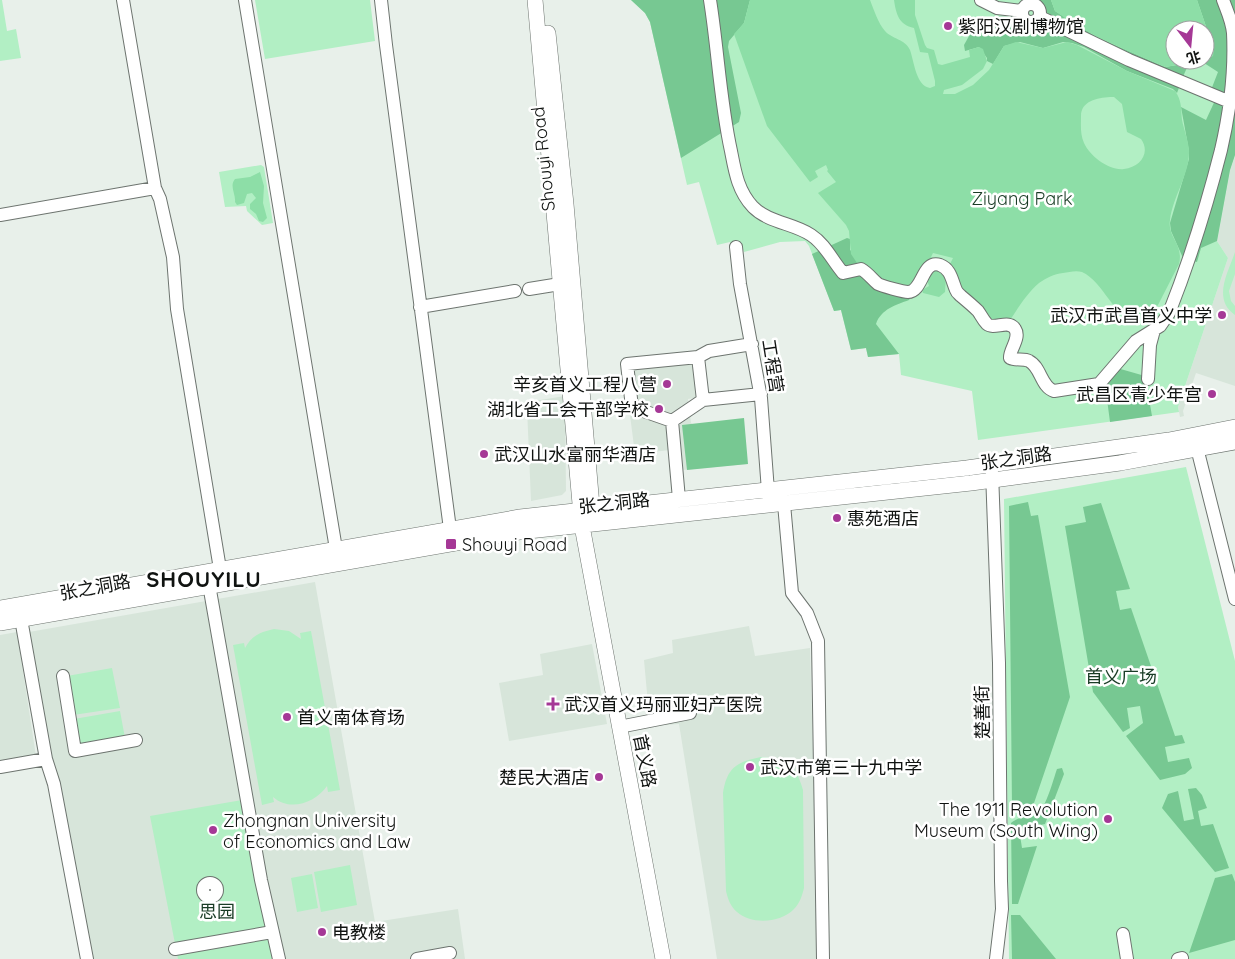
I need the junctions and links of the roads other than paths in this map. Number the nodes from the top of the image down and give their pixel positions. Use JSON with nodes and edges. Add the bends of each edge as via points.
{"nodes":[{"id":1,"x":123,"y":0,"type":"edge"},
{"id":2,"x":245,"y":0,"type":"edge"},
{"id":3,"x":381,"y":0,"type":"edge"},
{"id":4,"x":535,"y":0,"type":"edge"},
{"id":5,"x":546,"y":0,"type":"edge"},
{"id":6,"x":710,"y":0,"type":"edge"},
{"id":7,"x":981,"y":0,"type":"edge"},
{"id":8,"x":1223,"y":0,"type":"edge"},
{"id":9,"x":1230,"y":102,"type":"junction"},
{"id":10,"x":155,"y":188,"type":"junction"},
{"id":11,"x":0,"y":214,"type":"edge"},
{"id":12,"x":736,"y":247,"type":"dead end"},
{"id":13,"x":560,"y":282,"type":"junction"},
{"id":14,"x":529,"y":287,"type":"dead end"},
{"id":15,"x":514,"y":290,"type":"dead end"},
{"id":16,"x":420,"y":306,"type":"junction"},
{"id":17,"x":1154,"y":330,"type":"junction"},
{"id":18,"x":752,"y":344,"type":"junction"},
{"id":19,"x":698,"y":357,"type":"junction"},
{"id":20,"x":1148,"y":379,"type":"dead end"},
{"id":21,"x":761,"y":394,"type":"junction"},
{"id":22,"x":703,"y":400,"type":"junction"},
{"id":23,"x":672,"y":421,"type":"junction"},
{"id":24,"x":1235,"y":427,"type":"edge"},
{"id":25,"x":1199,"y":442,"type":"junction"},
{"id":26,"x":1235,"y":442,"type":"edge"},
{"id":27,"x":991,"y":465,"type":"junction"},
{"id":28,"x":992,"y":480,"type":"junction"},
{"id":29,"x":768,"y":491,"type":"junction"},
{"id":30,"x":679,"y":499,"type":"junction"},
{"id":31,"x":784,"y":504,"type":"junction"},
{"id":32,"x":586,"y":509,"type":"junction"},
{"id":33,"x":588,"y":525,"type":"junction"},
{"id":34,"x":450,"y":529,"type":"junction"},
{"id":35,"x":336,"y":549,"type":"junction"},
{"id":36,"x":1235,"y":574,"type":"edge"},
{"id":37,"x":212,"y":575,"type":"junction"},
{"id":38,"x":1235,"y":599,"type":"edge"},
{"id":39,"x":0,"y":608,"type":"edge"},
{"id":40,"x":21,"y":619,"type":"junction"},
{"id":41,"x":0,"y":623,"type":"edge"},
{"id":42,"x":63,"y":676,"type":"dead end"},
{"id":43,"x":690,"y":713,"type":"dead end"},
{"id":44,"x":619,"y":728,"type":"junction"},
{"id":45,"x":136,"y":740,"type":"dead end"},
{"id":46,"x":46,"y":759,"type":"junction"},
{"id":47,"x":0,"y":767,"type":"edge"},
{"id":48,"x":272,"y":932,"type":"junction"},
{"id":49,"x":1123,"y":934,"type":"dead end"},
{"id":50,"x":175,"y":949,"type":"dead end"},
{"id":51,"x":450,"y":953,"type":"dead end"},
{"id":52,"x":87,"y":959,"type":"edge"},
{"id":53,"x":279,"y":959,"type":"edge"},
{"id":54,"x":417,"y":959,"type":"edge"},
{"id":55,"x":663,"y":959,"type":"edge"},
{"id":56,"x":823,"y":959,"type":"edge"},
{"id":57,"x":996,"y":959,"type":"edge"},
{"id":58,"x":1127,"y":959,"type":"edge"}],
"edges":[{"from":1,"to":10,"type":"street"},
{"from":2,"to":35,"type":"street"},
{"from":3,"to":16,"type":"street"},
{"from":4,"to":13,"type":"main road","name":"Shouyi Road"},
{"from":5,"to":32,"type":"main road","name":"Shouyi Road","via":[[566,204]]},
{"from":6,"to":17,"type":"street","via":[[724,123],[734,169],[742,194],[760,213],[812,235],[842,273],[861,269],[880,285],[908,292],[916,289],[931,266],[942,266],[951,276],[956,291],[988,324],[1014,328],[1016,338],[1010,358],[1032,362],[1051,391],[1099,384],[1136,341]]},
{"from":7,"to":9,"type":"street","via":[[997,8],[1022,11],[1027,5],[1034,4],[1040,16],[1121,56]]},
{"from":8,"to":9,"type":"street","via":[[1234,39]]},
{"from":9,"to":17,"type":"street","via":[[1211,191],[1180,286],[1163,324]]},
{"from":10,"to":11,"type":"street"},
{"from":10,"to":37,"type":"street","via":[[173,257]]},
{"from":12,"to":18,"type":"street","name":"工程营"},
{"from":13,"to":14,"type":"street"},
{"from":13,"to":32,"type":"main road","name":"Shouyi Road"},
{"from":15,"to":16,"type":"street"},
{"from":16,"to":34,"type":"street"},
{"from":17,"to":20,"type":"street"},
{"from":18,"to":19,"type":"street","via":[[709,351]]},
{"from":18,"to":21,"type":"street","name":"工程营"},
{"from":19,"to":22,"type":"street"},
{"from":19,"to":23,"type":"street","via":[[627,364],[632,407]]},
{"from":21,"to":22,"type":"street"},
{"from":21,"to":29,"type":"street","name":"工程营"},
{"from":22,"to":23,"type":"street"},
{"from":23,"to":30,"type":"street"},
{"from":24,"to":25,"type":"main road","name":"张之洞路"},
{"from":25,"to":26,"type":"main road","name":"张之洞路"},
{"from":25,"to":27,"type":"main road","name":"张之洞路"},
{"from":25,"to":28,"type":"main road","name":"张之洞路","via":[[1120,463]]},
{"from":25,"to":36,"type":"street"},
{"from":25,"to":38,"type":"street"},
{"from":27,"to":28,"type":"street","name":"楚善街"},
{"from":27,"to":29,"type":"main road","name":"张之洞路"},
{"from":28,"to":31,"type":"main road","name":"张之洞路"},
{"from":28,"to":57,"type":"street","name":"楚善街","via":[[999,663],[1002,890]]},
{"from":29,"to":30,"type":"main road","name":"张之洞路"},
{"from":30,"to":32,"type":"main road","name":"张之洞路"},
{"from":31,"to":33,"type":"main road","name":"张之洞路"},
{"from":31,"to":56,"type":"street","via":[[792,593],[808,612],[818,641]]},
{"from":32,"to":33,"type":"main road","name":"首义路"},
{"from":32,"to":34,"type":"main road","name":"张之洞路"},
{"from":33,"to":37,"type":"main road","name":"张之洞路"},
{"from":33,"to":44,"type":"main road","name":"首义路"},
{"from":34,"to":35,"type":"main road","name":"张之洞路"},
{"from":35,"to":37,"type":"main road","name":"张之洞路"},
{"from":37,"to":39,"type":"main road","name":"张之洞路"},
{"from":37,"to":40,"type":"main road","name":"张之洞路"},
{"from":37,"to":48,"type":"street"},
{"from":40,"to":41,"type":"main road","name":"张之洞路"},
{"from":40,"to":46,"type":"street"},
{"from":42,"to":45,"type":"street","via":[[74,751]]},
{"from":43,"to":44,"type":"street"},
{"from":44,"to":55,"type":"main road","name":"首义路"},
{"from":46,"to":47,"type":"street"},
{"from":46,"to":52,"type":"street","via":[[54,784]]},
{"from":48,"to":50,"type":"street"},
{"from":48,"to":53,"type":"street"},
{"from":49,"to":58,"type":"street"},
{"from":51,"to":54,"type":"street"}]}
